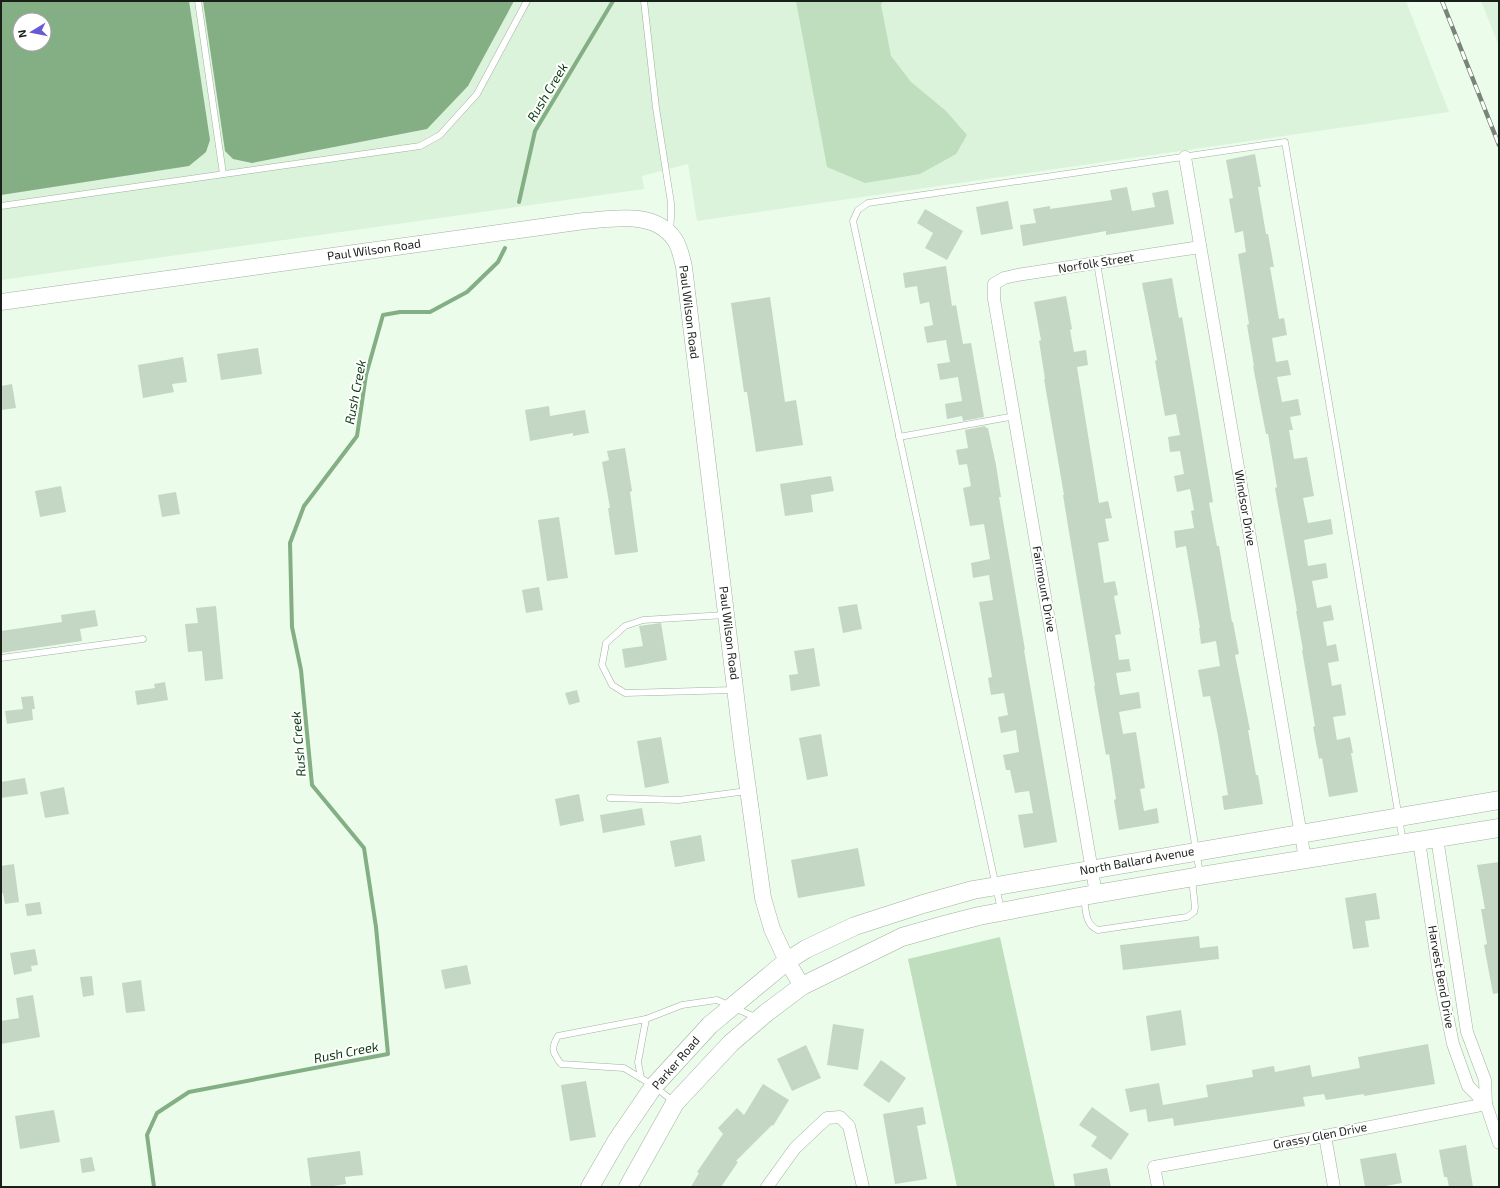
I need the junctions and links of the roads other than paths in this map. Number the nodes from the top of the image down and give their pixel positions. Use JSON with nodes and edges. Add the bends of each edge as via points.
{"nodes":[{"id":1,"x":198,"y":1,"type":"edge"},
{"id":2,"x":527,"y":1,"type":"edge"},
{"id":3,"x":644,"y":1,"type":"edge"},
{"id":4,"x":1185,"y":157,"type":"junction"},
{"id":5,"x":224,"y":174,"type":"junction"},
{"id":6,"x":1,"y":206,"type":"edge"},
{"id":7,"x":669,"y":234,"type":"junction"},
{"id":8,"x":1200,"y":247,"type":"junction"},
{"id":9,"x":1097,"y":263,"type":"junction"},
{"id":10,"x":994,"y":284,"type":"joint"},
{"id":11,"x":1,"y":302,"type":"edge"},
{"id":12,"x":1015,"y":416,"type":"junction"},
{"id":13,"x":899,"y":437,"type":"junction"},
{"id":14,"x":726,"y":615,"type":"junction"},
{"id":15,"x":143,"y":639,"type":"dead end"},
{"id":16,"x":1,"y":658,"type":"edge"},
{"id":17,"x":736,"y":690,"type":"junction"},
{"id":18,"x":748,"y":791,"type":"junction"},
{"id":19,"x":610,"y":798,"type":"dead end"},
{"id":20,"x":1499,"y":800,"type":"edge"},
{"id":21,"x":1398,"y":817,"type":"junction"},
{"id":22,"x":1499,"y":828,"type":"edge"},
{"id":23,"x":1301,"y":833,"type":"junction"},
{"id":24,"x":1437,"y":838,"type":"junction"},
{"id":25,"x":1411,"y":842,"type":"junction"},
{"id":26,"x":1196,"y":851,"type":"junction"},
{"id":27,"x":1305,"y":859,"type":"junction"},
{"id":28,"x":1092,"y":869,"type":"junction"},
{"id":29,"x":1196,"y":877,"type":"junction"},
{"id":30,"x":996,"y":885,"type":"junction"},
{"id":31,"x":1090,"y":895,"type":"junction"},
{"id":32,"x":1001,"y":911,"type":"junction"},
{"id":33,"x":787,"y":961,"type":"junction"},
{"id":34,"x":802,"y":986,"type":"junction"},
{"id":35,"x":732,"y":1005,"type":"junction"},
{"id":36,"x":759,"y":1018,"type":"junction"},
{"id":37,"x":646,"y":1019,"type":"junction"},
{"id":38,"x":647,"y":1082,"type":"junction"},
{"id":39,"x":675,"y":1103,"type":"junction"},
{"id":40,"x":1486,"y":1104,"type":"junction"},
{"id":41,"x":1325,"y":1136,"type":"junction"},
{"id":42,"x":1499,"y":1143,"type":"edge"},
{"id":43,"x":590,"y":1187,"type":"edge"},
{"id":44,"x":628,"y":1187,"type":"edge"},
{"id":45,"x":767,"y":1187,"type":"edge"},
{"id":46,"x":863,"y":1187,"type":"edge"},
{"id":47,"x":1158,"y":1187,"type":"edge"},
{"id":48,"x":1334,"y":1187,"type":"edge"}],
"edges":[{"from":1,"to":5,"type":"lane"},
{"from":2,"to":5,"type":"lane","via":[[477,94],[440,134],[420,146]]},
{"from":3,"to":7,"type":"lane","via":[[656,108],[671,203]]},
{"from":4,"to":8,"type":"street","name":"Windsor Drive"},
{"from":4,"to":13,"type":"lane","via":[[868,203],[858,210],[853,221]]},
{"from":4,"to":21,"type":"lane","via":[[1285,142]]},
{"from":5,"to":6,"type":"lane"},
{"from":7,"to":11,"type":"street","name":"Paul Wilson Road","via":[[655,222],[643,219],[584,221]]},
{"from":7,"to":14,"type":"street","name":"Paul Wilson Road","via":[[675,240],[684,267]]},
{"from":8,"to":9,"type":"street","name":"Norfolk Street"},
{"from":8,"to":23,"type":"street","name":"Windsor Drive"},
{"from":9,"to":10,"type":"street","name":"Norfolk Street","via":[[1017,275]]},
{"from":9,"to":26,"type":"lane"},
{"from":10,"to":12,"type":"street","name":"Fairmount Drive","via":[[994,299]]},
{"from":12,"to":13,"type":"lane"},
{"from":12,"to":28,"type":"street","name":"Fairmount Drive"},
{"from":13,"to":30,"type":"lane"},
{"from":14,"to":17,"type":"street","name":"Paul Wilson Road"},
{"from":14,"to":17,"type":"lane","via":[[643,620],[625,626],[606,643],[602,665],[612,685],[625,693]]},
{"from":15,"to":16,"type":"lane"},
{"from":17,"to":18,"type":"street","name":"Paul Wilson Road"},
{"from":18,"to":19,"type":"lane","via":[[679,800]]},
{"from":18,"to":33,"type":"street","name":"Paul Wilson Road","via":[[763,898],[772,929]]},
{"from":20,"to":21,"type":"main road","name":"North Ballard Avenue"},
{"from":21,"to":23,"type":"main road","name":"North Ballard Avenue"},
{"from":21,"to":25,"type":"lane"},
{"from":22,"to":24,"type":"main road"},
{"from":23,"to":26,"type":"main road","name":"North Ballard Avenue"},
{"from":23,"to":27,"type":"street","name":"Windsor Drive"},
{"from":24,"to":25,"type":"main road"},
{"from":24,"to":40,"type":"street","name":"Harvest Bend Drive","via":[[1467,1032],[1485,1080]]},
{"from":25,"to":27,"type":"main road"},
{"from":25,"to":40,"type":"street","name":"Harvest Bend Drive","via":[[1453,1044],[1468,1086]]},
{"from":26,"to":28,"type":"main road","name":"North Ballard Avenue"},
{"from":26,"to":29,"type":"lane"},
{"from":27,"to":29,"type":"main road"},
{"from":28,"to":30,"type":"main road","name":"North Ballard Avenue"},
{"from":28,"to":31,"type":"street","name":"Fairmount Drive"},
{"from":29,"to":31,"type":"main road"},
{"from":29,"to":31,"type":"lane","via":[[1194,912],[1187,917],[1098,930],[1089,922]]},
{"from":30,"to":32,"type":"lane"},
{"from":30,"to":33,"type":"main road","name":"North Ballard Avenue","via":[[948,896],[855,926]]},
{"from":31,"to":32,"type":"main road"},
{"from":32,"to":34,"type":"main road","via":[[902,937]]},
{"from":33,"to":34,"type":"street","name":"Paul Wilson Road"},
{"from":33,"to":35,"type":"main road","name":"Parker Road"},
{"from":34,"to":36,"type":"main road"},
{"from":35,"to":36,"type":"lane"},
{"from":35,"to":37,"type":"lane","via":[[717,1000],[682,1005]]},
{"from":35,"to":38,"type":"main road","name":"Parker Road"},
{"from":36,"to":39,"type":"main road","via":[[731,1043]]},
{"from":37,"to":38,"type":"lane","via":[[638,1062]]},
{"from":37,"to":38,"type":"lane","via":[[558,1036],[553,1053],[561,1064],[624,1068]]},
{"from":38,"to":39,"type":"lane"},
{"from":38,"to":43,"type":"main road","name":"Parker Road"},
{"from":39,"to":44,"type":"main road"},
{"from":40,"to":41,"type":"street","name":"Grassy Glen Drive"},
{"from":40,"to":42,"type":"street","name":"Harvest Bend Drive"},
{"from":41,"to":47,"type":"street","name":"Grassy Glen Drive","via":[[1154,1167]]},
{"from":41,"to":48,"type":"street"},
{"from":45,"to":46,"type":"street","via":[[795,1148],[827,1118],[840,1117],[849,1126]]}]}
